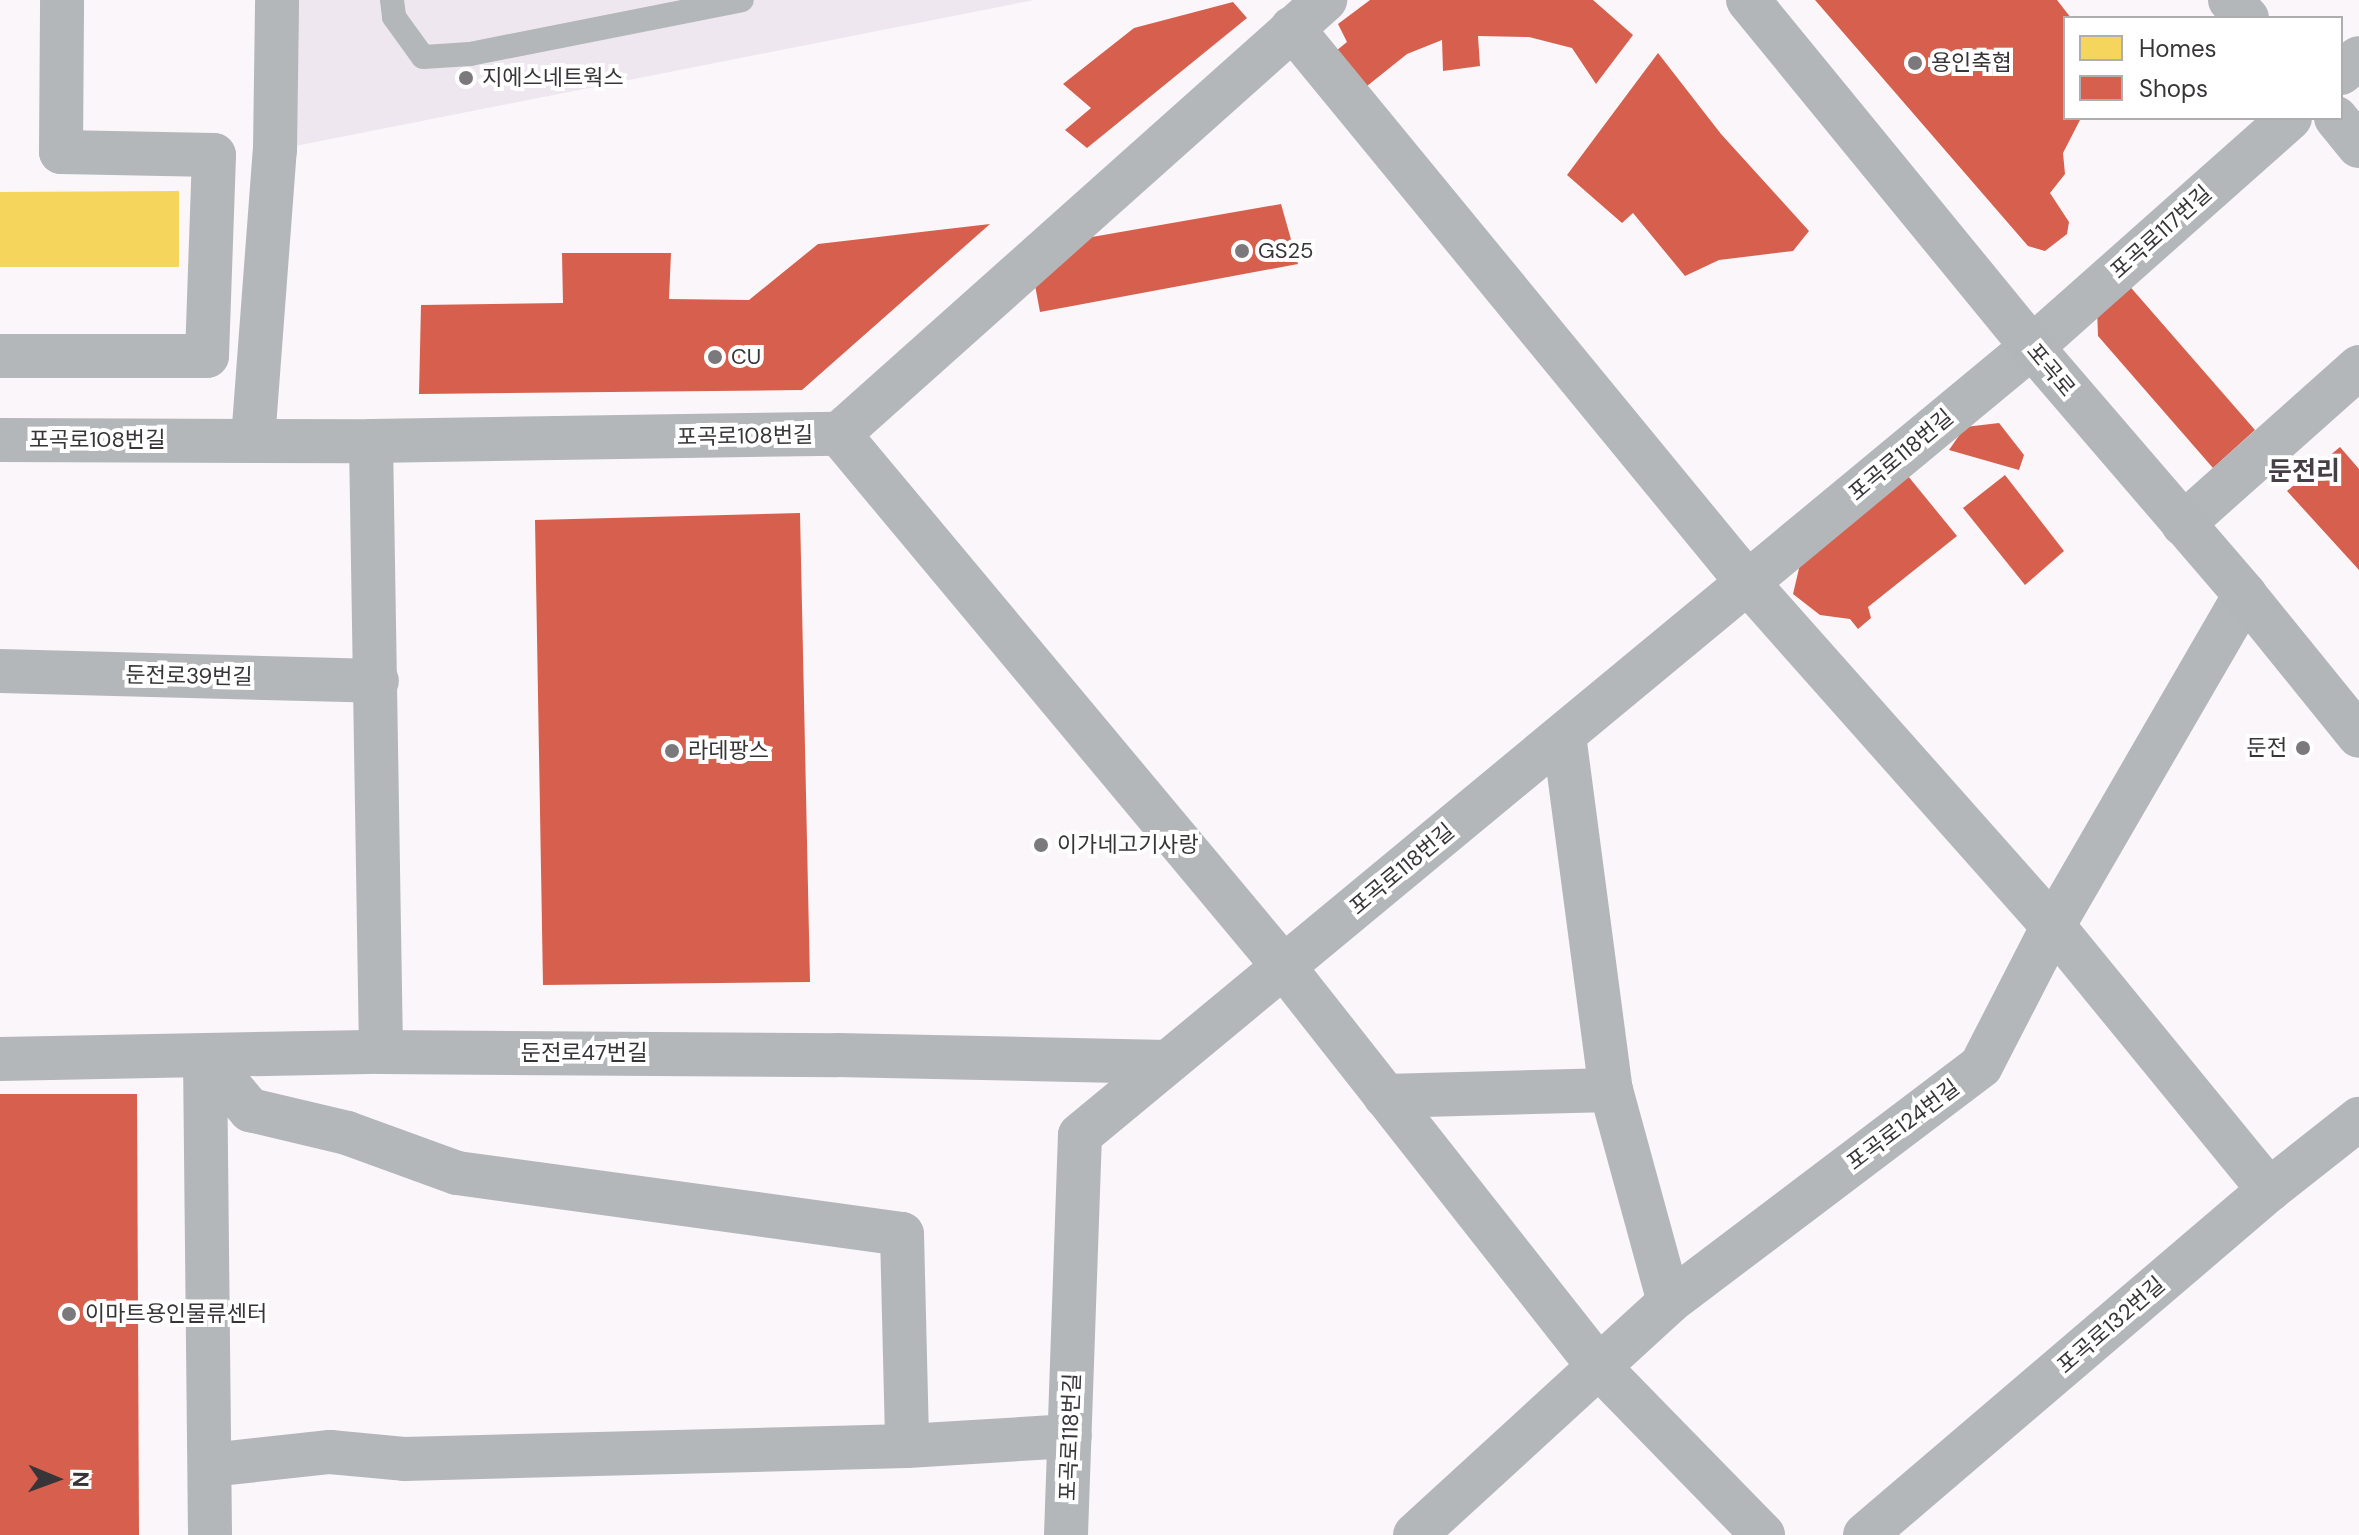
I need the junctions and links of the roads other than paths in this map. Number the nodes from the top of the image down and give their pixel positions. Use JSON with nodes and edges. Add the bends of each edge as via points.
{"nodes":[{"id":1,"x":62,"y":0,"type":"edge"},
{"id":2,"x":277,"y":0,"type":"edge"},
{"id":3,"x":392,"y":0,"type":"edge"},
{"id":4,"x":742,"y":0,"type":"edge"},
{"id":5,"x":1325,"y":0,"type":"edge"},
{"id":6,"x":1748,"y":0,"type":"edge"},
{"id":7,"x":2230,"y":0,"type":"edge"},
{"id":8,"x":2245,"y":16,"type":"edge"},
{"id":9,"x":1292,"y":28,"type":"junction"},
{"id":10,"x":2359,"y":58,"type":"edge"},
{"id":11,"x":2343,"y":71,"type":"edge"},
{"id":12,"x":2288,"y":120,"type":"edge"},
{"id":13,"x":2338,"y":120,"type":"edge"},
{"id":14,"x":2359,"y":146,"type":"edge"},
{"id":15,"x":2032,"y":347,"type":"junction"},
{"id":16,"x":0,"y":356,"type":"edge"},
{"id":17,"x":2359,"y":367,"type":"edge"},
{"id":18,"x":839,"y":434,"type":"junction"},
{"id":19,"x":0,"y":440,"type":"edge"},
{"id":20,"x":253,"y":440,"type":"junction"},
{"id":21,"x":371,"y":441,"type":"junction"},
{"id":22,"x":2183,"y":524,"type":"junction"},
{"id":23,"x":1748,"y":583,"type":"junction"},
{"id":24,"x":2245,"y":595,"type":"junction"},
{"id":25,"x":0,"y":671,"type":"edge"},
{"id":26,"x":377,"y":681,"type":"junction"},
{"id":27,"x":1564,"y":735,"type":"junction"},
{"id":28,"x":2359,"y":736,"type":"edge"},
{"id":29,"x":2053,"y":926,"type":"junction"},
{"id":30,"x":1284,"y":967,"type":"junction"},
{"id":31,"x":381,"y":1052,"type":"junction"},
{"id":32,"x":205,"y":1057,"type":"junction"},
{"id":33,"x":0,"y":1059,"type":"edge"},
{"id":34,"x":1167,"y":1062,"type":"junction"},
{"id":35,"x":1611,"y":1090,"type":"junction"},
{"id":36,"x":1385,"y":1096,"type":"junction"},
{"id":37,"x":2359,"y":1119,"type":"edge"},
{"id":38,"x":2269,"y":1190,"type":"junction"},
{"id":39,"x":1669,"y":1302,"type":"junction"},
{"id":40,"x":1599,"y":1367,"type":"junction"},
{"id":41,"x":1070,"y":1436,"type":"junction"},
{"id":42,"x":907,"y":1446,"type":"junction"},
{"id":43,"x":210,"y":1465,"type":"junction"},
{"id":44,"x":1441,"y":1520,"type":"edge"},
{"id":45,"x":210,"y":1535,"type":"edge"},
{"id":46,"x":1066,"y":1535,"type":"edge"},
{"id":47,"x":1415,"y":1535,"type":"edge"},
{"id":48,"x":1763,"y":1535,"type":"edge"},
{"id":49,"x":1865,"y":1535,"type":"edge"}],
"edges":[{"from":1,"to":16,"type":"street","via":[[61,152],[214,155],[207,356]]},
{"from":2,"to":20,"type":"street","via":[[275,150]]},
{"from":3,"to":4,"type":"lane","via":[[394,17],[423,57],[470,54]]},
{"from":5,"to":9,"type":"street","name":"포곡로108번길"},
{"from":6,"to":15,"type":"street","name":"포곡로"},
{"from":7,"to":8,"type":"street"},
{"from":9,"to":18,"type":"street","name":"포곡로108번길"},
{"from":9,"to":23,"type":"street"},
{"from":10,"to":11,"type":"street"},
{"from":12,"to":15,"type":"street","name":"포곡로117번길"},
{"from":13,"to":14,"type":"street"},
{"from":15,"to":22,"type":"street","name":"포곡로"},
{"from":15,"to":23,"type":"street","name":"포곡로118번길"},
{"from":17,"to":22,"type":"street"},
{"from":18,"to":21,"type":"street","name":"포곡로108번길"},
{"from":18,"to":30,"type":"street"},
{"from":19,"to":20,"type":"street","name":"포곡로108번길"},
{"from":20,"to":21,"type":"street","name":"포곡로108번길"},
{"from":21,"to":26,"type":"street"},
{"from":22,"to":24,"type":"street","name":"포곡로"},
{"from":23,"to":27,"type":"street","name":"포곡로118번길"},
{"from":23,"to":29,"type":"street"},
{"from":24,"to":28,"type":"street","name":"포곡로"},
{"from":24,"to":29,"type":"street","name":"포곡로124번길"},
{"from":25,"to":26,"type":"street","name":"둔전로39번길"},
{"from":26,"to":31,"type":"street"},
{"from":27,"to":30,"type":"street","name":"포곡로118번길"},
{"from":27,"to":35,"type":"street"},
{"from":29,"to":38,"type":"street"},
{"from":29,"to":39,"type":"street","name":"포곡로124번길","via":[[1981,1066]]},
{"from":30,"to":34,"type":"street","name":"포곡로118번길"},
{"from":30,"to":36,"type":"street"},
{"from":31,"to":32,"type":"street","name":"둔전로47번길"},
{"from":31,"to":34,"type":"street","name":"둔전로47번길"},
{"from":32,"to":33,"type":"street","name":"둔전로47번길"},
{"from":32,"to":42,"type":"street","via":[[250,1110],[347,1133],[457,1173],[902,1234]]},
{"from":32,"to":43,"type":"street"},
{"from":34,"to":41,"type":"street","name":"포곡로118번길","via":[[1080,1135]]},
{"from":35,"to":36,"type":"street"},
{"from":35,"to":39,"type":"street"},
{"from":36,"to":40,"type":"street"},
{"from":37,"to":38,"type":"street","name":"포곡로132번길"},
{"from":38,"to":49,"type":"street","name":"포곡로132번길"},
{"from":39,"to":40,"type":"street","name":"포곡로124번길"},
{"from":40,"to":44,"type":"street","name":"포곡로124번길"},
{"from":40,"to":48,"type":"street"},
{"from":41,"to":42,"type":"street"},
{"from":41,"to":46,"type":"street","name":"포곡로118번길"},
{"from":42,"to":43,"type":"street","via":[[404,1459],[330,1452]]},
{"from":43,"to":45,"type":"street"},
{"from":44,"to":47,"type":"street","name":"포곡로124번길"}]}
